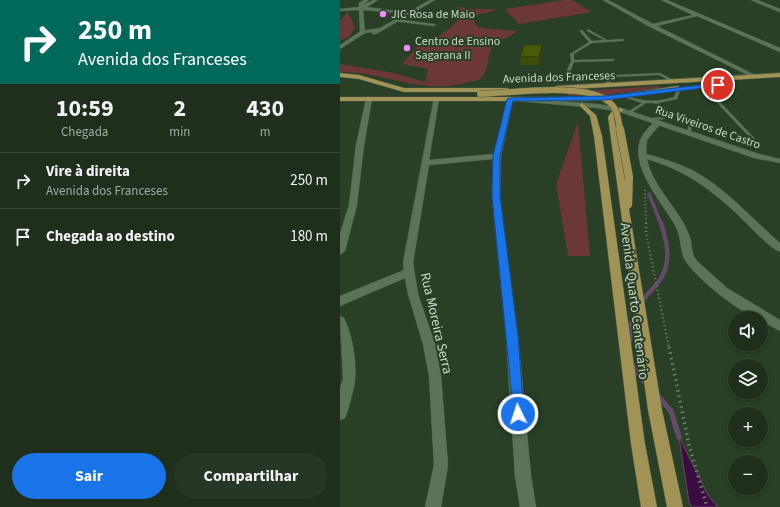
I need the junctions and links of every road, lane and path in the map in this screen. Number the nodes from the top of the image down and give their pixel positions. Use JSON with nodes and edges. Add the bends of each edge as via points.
{"nodes":[{"id":1,"x":367,"y":0,"type":"edge"},
{"id":2,"x":376,"y":0,"type":"edge"},
{"id":3,"x":433,"y":0,"type":"edge"},
{"id":4,"x":620,"y":0,"type":"edge"},
{"id":5,"x":663,"y":0,"type":"edge"},
{"id":6,"x":753,"y":0,"type":"edge"},
{"id":7,"x":606,"y":1,"type":"edge"},
{"id":8,"x":360,"y":8,"type":"junction"},
{"id":9,"x":340,"y":10,"type":"edge"},
{"id":10,"x":780,"y":11,"type":"edge"},
{"id":11,"x":409,"y":13,"type":"junction"},
{"id":12,"x":697,"y":15,"type":"junction"},
{"id":13,"x":360,"y":20,"type":"junction"},
{"id":14,"x":396,"y":20,"type":"junction"},
{"id":15,"x":434,"y":25,"type":"dead end"},
{"id":16,"x":652,"y":26,"type":"junction"},
{"id":17,"x":588,"y":30,"type":"dead end"},
{"id":18,"x":581,"y":31,"type":"dead end"},
{"id":19,"x":371,"y":32,"type":"junction"},
{"id":20,"x":361,"y":33,"type":"junction"},
{"id":21,"x":606,"y":40,"type":"junction"},
{"id":22,"x":623,"y":40,"type":"dead end"},
{"id":23,"x":591,"y":42,"type":"junction"},
{"id":24,"x":340,"y":47,"type":"edge"},
{"id":25,"x":780,"y":50,"type":"edge"},
{"id":26,"x":340,"y":51,"type":"edge"},
{"id":27,"x":613,"y":60,"type":"dead end"},
{"id":28,"x":573,"y":62,"type":"junction"},
{"id":29,"x":340,"y":75,"type":"edge"},
{"id":30,"x":780,"y":75,"type":"edge"},
{"id":31,"x":354,"y":76,"type":"junction"},
{"id":32,"x":610,"y":77,"type":"junction"},
{"id":33,"x":756,"y":77,"type":"junction"},
{"id":34,"x":780,"y":80,"type":"edge"},
{"id":35,"x":677,"y":85,"type":"junction"},
{"id":36,"x":609,"y":86,"type":"junction"},
{"id":37,"x":703,"y":86,"type":"junction"},
{"id":38,"x":622,"y":96,"type":"junction"},
{"id":39,"x":340,"y":99,"type":"edge"},
{"id":40,"x":369,"y":99,"type":"junction"},
{"id":41,"x":436,"y":99,"type":"junction"},
{"id":42,"x":510,"y":99,"type":"junction"},
{"id":43,"x":654,"y":102,"type":"junction"},
{"id":44,"x":644,"y":103,"type":"junction"},
{"id":45,"x":582,"y":105,"type":"junction"},
{"id":46,"x":621,"y":110,"type":"junction"},
{"id":47,"x":630,"y":112,"type":"junction"},
{"id":48,"x":669,"y":113,"type":"junction"},
{"id":49,"x":655,"y":120,"type":"junction"},
{"id":50,"x":689,"y":133,"type":"junction"},
{"id":51,"x":759,"y":145,"type":"dead end"},
{"id":52,"x":642,"y":155,"type":"junction"},
{"id":53,"x":497,"y":156,"type":"junction"},
{"id":54,"x":780,"y":161,"type":"edge"},
{"id":55,"x":426,"y":163,"type":"junction"},
{"id":56,"x":644,"y":168,"type":"junction"},
{"id":57,"x":627,"y":230,"type":"junction"},
{"id":58,"x":780,"y":248,"type":"edge"},
{"id":59,"x":340,"y":251,"type":"edge"},
{"id":60,"x":409,"y":272,"type":"junction"},
{"id":61,"x":340,"y":301,"type":"edge"},
{"id":62,"x":340,"y":321,"type":"edge"},
{"id":63,"x":780,"y":326,"type":"edge"},
{"id":64,"x":340,"y":413,"type":"edge"},
{"id":65,"x":433,"y":507,"type":"edge"},
{"id":66,"x":528,"y":507,"type":"edge"},
{"id":67,"x":649,"y":507,"type":"edge"},
{"id":68,"x":675,"y":507,"type":"edge"},
{"id":69,"x":707,"y":507,"type":"edge"}],
"edges":[{"from":1,"to":8,"type":"street","via":[[360,4]]},
{"from":2,"to":8,"type":"street"},
{"from":3,"to":11,"type":"street"},
{"from":4,"to":7,"type":"street"},
{"from":5,"to":12,"type":"street"},
{"from":6,"to":10,"type":"street"},
{"from":7,"to":16,"type":"street"},
{"from":8,"to":9,"type":"street"},
{"from":8,"to":11,"type":"street"},
{"from":8,"to":13,"type":"street"},
{"from":11,"to":14,"type":"street"},
{"from":12,"to":16,"type":"street"},
{"from":12,"to":25,"type":"street"},
{"from":13,"to":19,"type":"street"},
{"from":13,"to":20,"type":"street"},
{"from":14,"to":15,"type":"street"},
{"from":14,"to":19,"type":"street"},
{"from":16,"to":33,"type":"street"},
{"from":17,"to":21,"type":"lane"},
{"from":18,"to":23,"type":"lane"},
{"from":19,"to":20,"type":"street"},
{"from":19,"to":26,"type":"street"},
{"from":20,"to":24,"type":"street"},
{"from":21,"to":22,"type":"lane"},
{"from":21,"to":23,"type":"lane"},
{"from":23,"to":28,"type":"lane","via":[[572,54]]},
{"from":27,"to":28,"type":"lane"},
{"from":28,"to":32,"type":"lane","via":[[568,72],[570,75]]},
{"from":29,"to":31,"type":"main road","name":"Avenida dos Franceses"},
{"from":30,"to":33,"type":"main road","name":"Avenida dos Franceses"},
{"from":31,"to":36,"type":"main road","name":"Avenida dos Franceses","via":[[404,90]]},
{"from":31,"to":57,"type":"main road","bridge":true,"via":[[378,89],[395,93],[568,91],[604,98],[612,104],[617,113],[629,177]]},
{"from":32,"to":35,"type":"lane","via":[[660,74]]},
{"from":32,"to":36,"type":"lane"},
{"from":33,"to":35,"type":"main road","name":"Avenida dos Franceses"},
{"from":34,"to":37,"type":"main road","name":"Avenida dos Franceses"},
{"from":35,"to":36,"type":"main road","name":"Avenida dos Franceses"},
{"from":35,"to":37,"type":"main road","name":"Avenida dos Franceses"},
{"from":35,"to":38,"type":"main road","name":"Avenida dos Franceses"},
{"from":35,"to":43,"type":"lane","via":[[676,98]]},
{"from":37,"to":51,"type":"lane"},
{"from":38,"to":42,"type":"main road","name":"Avenida dos Franceses"},
{"from":38,"to":44,"type":"lane"},
{"from":39,"to":40,"type":"main road","name":"Avenida dos Franceses"},
{"from":40,"to":41,"type":"main road","name":"Avenida dos Franceses"},
{"from":40,"to":59,"type":"street","via":[[360,145],[353,206]]},
{"from":41,"to":42,"type":"main road","name":"Avenida dos Franceses"},
{"from":41,"to":55,"type":"street","name":"Rua Moreira Serra"},
{"from":42,"to":45,"type":"street","name":"Rua Viveiros de Castro"},
{"from":42,"to":53,"type":"street"},
{"from":43,"to":44,"type":"lane"},
{"from":43,"to":48,"type":"lane"},
{"from":44,"to":47,"type":"lane"},
{"from":45,"to":46,"type":"street","name":"Rua Viveiros de Castro"},
{"from":45,"to":67,"type":"main road","name":"Avenida Quarto Centenário","via":[[594,118],[611,229],[638,444]]},
{"from":46,"to":47,"type":"street","name":"Rua Viveiros de Castro"},
{"from":46,"to":57,"type":"main road","name":"Avenida Quarto Centenário","via":[[614,112],[611,118]]},
{"from":47,"to":49,"type":"street","name":"Rua Viveiros de Castro"},
{"from":48,"to":49,"type":"lane","via":[[664,118]]},
{"from":48,"to":50,"type":"lane","via":[[691,122]]},
{"from":49,"to":50,"type":"street","name":"Rua Viveiros de Castro"},
{"from":49,"to":52,"type":"street","via":[[642,140]]},
{"from":50,"to":54,"type":"street","name":"Rua Viveiros de Castro"},
{"from":52,"to":56,"type":"street"},
{"from":52,"to":58,"type":"street","via":[[662,160],[696,176]]},
{"from":53,"to":55,"type":"street"},
{"from":53,"to":66,"type":"street","via":[[496,196]]},
{"from":55,"to":60,"type":"street","name":"Rua Moreira Serra","via":[[408,263]]},
{"from":56,"to":63,"type":"street","via":[[684,233],[687,255],[693,264],[710,281],[744,306]]},
{"from":56,"to":69,"type":"path","via":[[646,233],[689,445]]},
{"from":57,"to":68,"type":"main road","name":"Avenida Quarto Centenário","via":[[655,410]]},
{"from":60,"to":61,"type":"street"},
{"from":60,"to":65,"type":"street","name":"Rua Moreira Serra","via":[[435,376],[440,465]]},
{"from":62,"to":64,"type":"street","via":[[347,343],[349,379]]}]}
